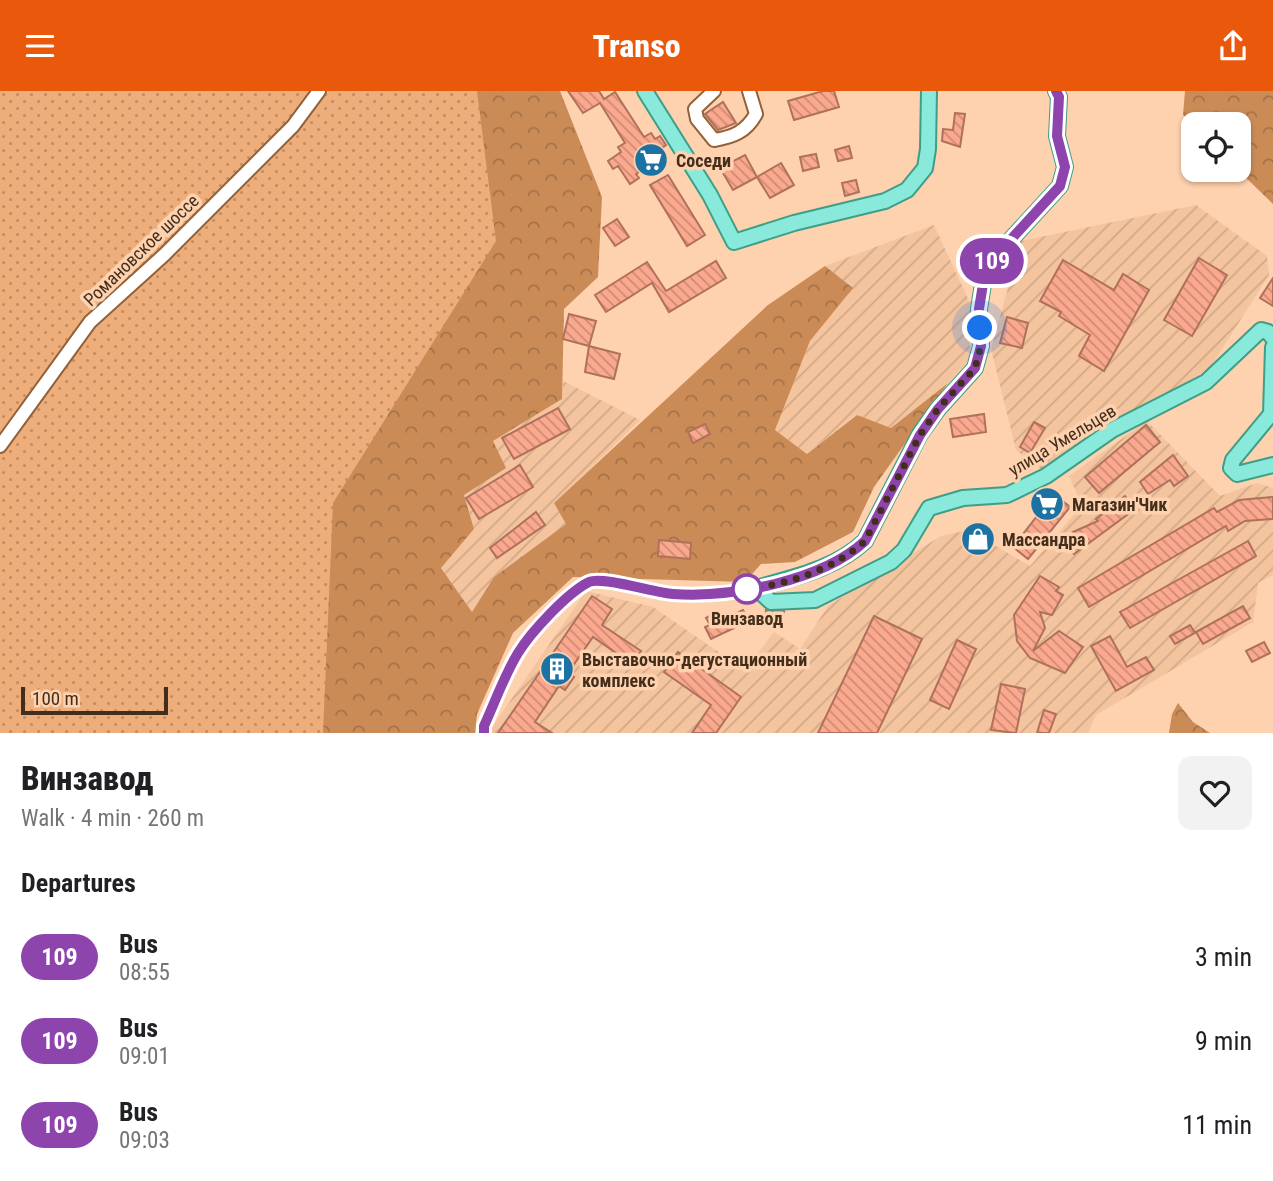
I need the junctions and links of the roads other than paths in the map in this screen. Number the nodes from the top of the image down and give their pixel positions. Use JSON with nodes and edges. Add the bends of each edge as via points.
{"nodes":[{"id":1,"x":319,"y":91,"type":"edge"},
{"id":2,"x":645,"y":91,"type":"edge"},
{"id":3,"x":715,"y":91,"type":"edge"},
{"id":4,"x":749,"y":91,"type":"edge"},
{"id":5,"x":929,"y":91,"type":"edge"},
{"id":6,"x":1056,"y":91,"type":"edge"},
{"id":7,"x":1273,"y":338,"type":"edge"},
{"id":8,"x":1273,"y":347,"type":"edge"},
{"id":9,"x":0,"y":446,"type":"edge"},
{"id":10,"x":1273,"y":465,"type":"edge"}],
"edges":[{"from":1,"to":9,"type":"street","name":"Романовское шоссе","via":[[293,125],[90,322]]},
{"from":2,"to":5,"type":"main road","via":[[734,242],[885,201],[907,190],[925,168]]},
{"from":3,"to":4,"type":"street","via":[[695,109],[714,140],[743,131],[752,122],[756,114]]},
{"from":6,"to":7,"type":"main road","name":"улица Умельцев","via":[[1057,136],[1065,167],[1060,186],[993,259],[983,284],[981,346],[975,368],[920,435],[865,541],[820,569],[756,588],[771,602],[815,600],[891,562],[904,550],[929,508],[963,498],[1007,495],[1046,476],[1112,430],[1206,382],[1261,330]]},
{"from":8,"to":10,"type":"main road","via":[[1271,414],[1231,468],[1237,474]]}]}
